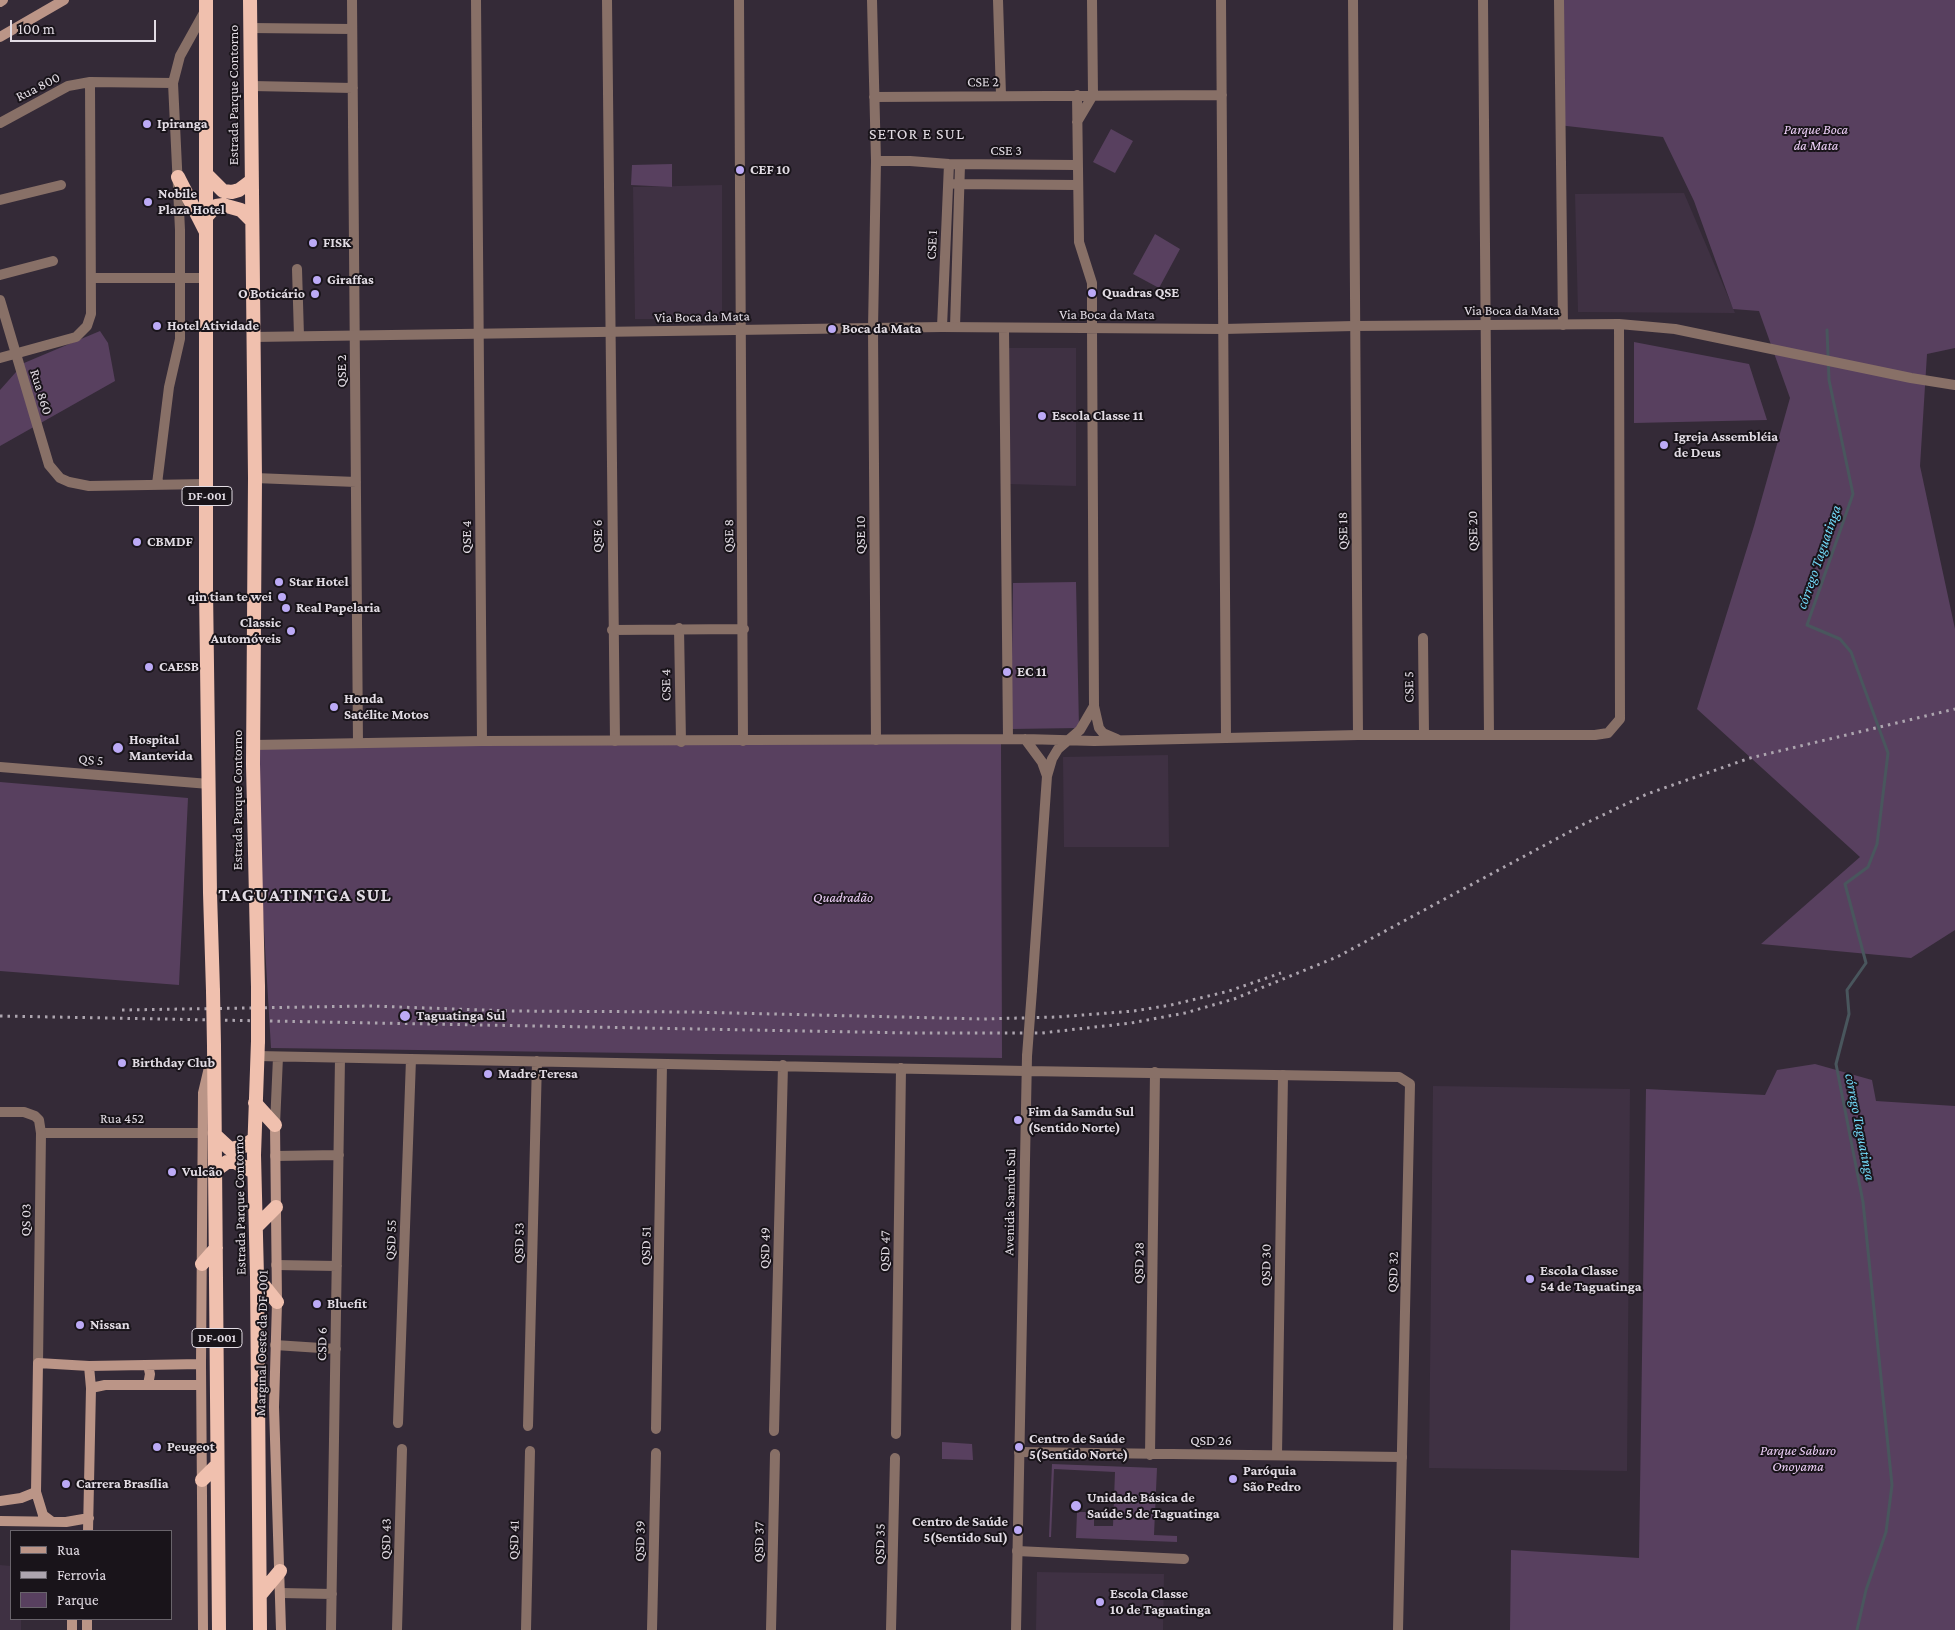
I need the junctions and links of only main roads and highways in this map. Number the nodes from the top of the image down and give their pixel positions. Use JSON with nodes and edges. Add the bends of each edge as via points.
{"nodes":[{"id":1,"x":3,"y":0,"type":"edge"},
{"id":2,"x":64,"y":0,"type":"edge"},
{"id":3,"x":250,"y":0,"type":"edge"},
{"id":4,"x":0,"y":2,"type":"edge"},
{"id":5,"x":206,"y":5,"type":"edge"},
{"id":6,"x":0,"y":37,"type":"edge"},
{"id":7,"x":207,"y":175,"type":"junction"},
{"id":8,"x":178,"y":177,"type":"road end"},
{"id":9,"x":251,"y":181,"type":"junction"},
{"id":10,"x":206,"y":217,"type":"junction"},
{"id":11,"x":252,"y":220,"type":"junction"},
{"id":12,"x":206,"y":232,"type":"junction"},
{"id":13,"x":255,"y":1103,"type":"junction"},
{"id":14,"x":276,"y":1125,"type":"joint"},
{"id":15,"x":209,"y":1135,"type":"junction"},
{"id":16,"x":254,"y":1138,"type":"junction"},
{"id":17,"x":216,"y":1170,"type":"junction"},
{"id":18,"x":254,"y":1172,"type":"junction"},
{"id":19,"x":276,"y":1207,"type":"junction"},
{"id":20,"x":256,"y":1227,"type":"junction"},
{"id":21,"x":216,"y":1248,"type":"junction"},
{"id":22,"x":202,"y":1264,"type":"junction"},
{"id":23,"x":257,"y":1277,"type":"junction"},
{"id":24,"x":277,"y":1302,"type":"junction"},
{"id":25,"x":201,"y":1364,"type":"junction"},
{"id":26,"x":148,"y":1365,"type":"junction"},
{"id":27,"x":89,"y":1366,"type":"junction"},
{"id":28,"x":148,"y":1385,"type":"junction"},
{"id":29,"x":201,"y":1386,"type":"junction"},
{"id":30,"x":91,"y":1388,"type":"junction"},
{"id":31,"x":217,"y":1465,"type":"junction"},
{"id":32,"x":202,"y":1480,"type":"junction"},
{"id":33,"x":36,"y":1492,"type":"junction"},
{"id":34,"x":0,"y":1501,"type":"edge"},
{"id":35,"x":89,"y":1518,"type":"junction"},
{"id":36,"x":0,"y":1521,"type":"edge"},
{"id":37,"x":51,"y":1522,"type":"junction"},
{"id":38,"x":67,"y":1527,"type":"edge"},
{"id":39,"x":88,"y":1530,"type":"edge"},
{"id":40,"x":280,"y":1570,"type":"junction"},
{"id":41,"x":260,"y":1595,"type":"junction"},
{"id":42,"x":203,"y":1630,"type":"edge"},
{"id":43,"x":219,"y":1630,"type":"edge"},
{"id":44,"x":260,"y":1630,"type":"edge"},
{"id":45,"x":281,"y":1630,"type":"edge"}],
"edges":[{"from":1,"to":4,"type":"main road"},
{"from":2,"to":6,"type":"main road"},
{"from":3,"to":9,"type":"highway","name":"Estrada Parque Contorno","number":"DF-001"},
{"from":5,"to":7,"type":"highway","name":"Estrada Parque Contorno","number":"DF-001"},
{"from":7,"to":9,"type":"highway","via":[[222,191],[239,190]]},
{"from":7,"to":10,"type":"highway","name":"Estrada Parque Contorno","number":"DF-001"},
{"from":8,"to":12,"type":"highway"},
{"from":9,"to":11,"type":"highway","name":"Estrada Parque Contorno","number":"DF-001"},
{"from":10,"to":11,"type":"highway","via":[[216,206],[223,205],[241,210]]},
{"from":10,"to":12,"type":"highway","name":"Estrada Parque Contorno","number":"DF-001"},
{"from":11,"to":13,"type":"highway","name":"Estrada Parque Contorno","number":"DF-001","bridge":true,"via":[[255,478],[253,745],[258,987]]},
{"from":12,"to":15,"type":"highway","name":"Estrada Parque Contorno","number":"DF-001","bridge":true,"via":[[214,1047]]},
{"from":13,"to":14,"type":"highway"},
{"from":13,"to":16,"type":"highway","name":"Estrada Parque Contorno","number":"DF-001"},
{"from":14,"to":19,"type":"main road","name":"Marginal Oeste da DF-001"},
{"from":15,"to":16,"type":"highway","via":[[230,1149],[244,1146]]},
{"from":15,"to":17,"type":"highway","name":"Estrada Parque Contorno","number":"DF-001"},
{"from":15,"to":22,"type":"main road"},
{"from":16,"to":18,"type":"highway","name":"Estrada Parque Contorno","number":"DF-001"},
{"from":17,"to":18,"type":"highway","via":[[228,1162],[235,1162]]},
{"from":17,"to":21,"type":"highway","name":"Estrada Parque Contorno","number":"DF-001"},
{"from":18,"to":20,"type":"highway","name":"Estrada Parque Contorno","number":"DF-001"},
{"from":19,"to":20,"type":"highway"},
{"from":19,"to":24,"type":"main road","name":"Marginal Oeste da DF-001"},
{"from":20,"to":23,"type":"highway","name":"Estrada Parque Contorno","number":"DF-001"},
{"from":21,"to":22,"type":"highway"},
{"from":21,"to":31,"type":"highway","name":"Estrada Parque Contorno","number":"DF-001"},
{"from":22,"to":25,"type":"main road"},
{"from":23,"to":24,"type":"highway"},
{"from":23,"to":41,"type":"highway","name":"Estrada Parque Contorno","number":"DF-001"},
{"from":24,"to":40,"type":"main road","name":"Marginal Oeste da DF-001","via":[[274,1407]]},
{"from":25,"to":26,"type":"main road"},
{"from":25,"to":29,"type":"main road"},
{"from":26,"to":27,"type":"main road"},
{"from":26,"to":28,"type":"main road"},
{"from":27,"to":30,"type":"main road"},
{"from":27,"to":33,"type":"main road","name":"QS 03","via":[[38,1363]]},
{"from":28,"to":29,"type":"main road"},
{"from":28,"to":30,"type":"main road"},
{"from":29,"to":32,"type":"main road"},
{"from":30,"to":35,"type":"main road"},
{"from":31,"to":32,"type":"highway"},
{"from":31,"to":43,"type":"highway","name":"Estrada Parque Contorno","number":"DF-001"},
{"from":32,"to":42,"type":"main road"},
{"from":33,"to":34,"type":"main road"},
{"from":33,"to":37,"type":"main road","name":"QS 03","via":[[43,1515]]},
{"from":35,"to":38,"type":"main road"},
{"from":35,"to":39,"type":"main road"},
{"from":36,"to":37,"type":"main road"},
{"from":37,"to":38,"type":"main road"},
{"from":40,"to":41,"type":"highway"},
{"from":40,"to":45,"type":"main road","name":"Marginal Oeste da DF-001"},
{"from":41,"to":44,"type":"highway","name":"Estrada Parque Contorno","number":"DF-001"}]}
